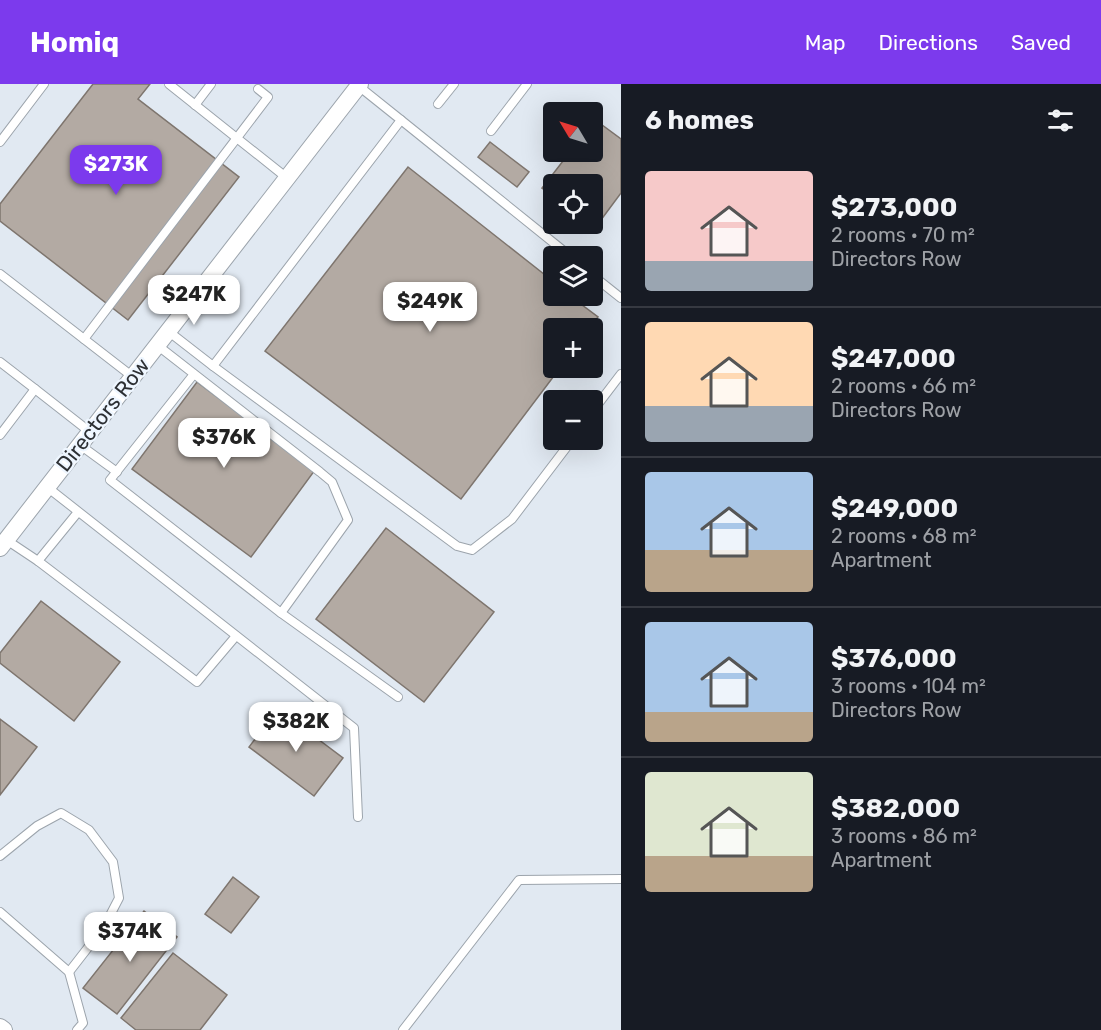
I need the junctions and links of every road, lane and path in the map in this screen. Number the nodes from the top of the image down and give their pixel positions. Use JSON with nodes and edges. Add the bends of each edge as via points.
{"nodes":[{"id":1,"x":44,"y":84,"type":"edge"},
{"id":2,"x":169,"y":84,"type":"edge"},
{"id":3,"x":211,"y":84,"type":"edge"},
{"id":4,"x":454,"y":84,"type":"edge"},
{"id":5,"x":527,"y":84,"type":"edge"},
{"id":6,"x":358,"y":85,"type":"edge"},
{"id":7,"x":257,"y":86,"type":"edge"},
{"id":8,"x":438,"y":104,"type":"dead end"},
{"id":9,"x":195,"y":105,"type":"junction"},
{"id":10,"x":401,"y":120,"type":"junction"},
{"id":11,"x":491,"y":131,"type":"dead end"},
{"id":12,"x":237,"y":138,"type":"junction"},
{"id":13,"x":0,"y":142,"type":"edge"},
{"id":14,"x":287,"y":178,"type":"junction"},
{"id":15,"x":558,"y":246,"type":"edge"},
{"id":16,"x":0,"y":274,"type":"edge"},
{"id":17,"x":603,"y":284,"type":"edge"},
{"id":18,"x":621,"y":298,"type":"edge"},
{"id":19,"x":168,"y":331,"type":"junction"},
{"id":20,"x":84,"y":339,"type":"junction"},
{"id":21,"x":157,"y":345,"type":"junction"},
{"id":22,"x":0,"y":362,"type":"edge"},
{"id":23,"x":213,"y":366,"type":"junction"},
{"id":24,"x":194,"y":374,"type":"junction"},
{"id":25,"x":621,"y":374,"type":"edge"},
{"id":26,"x":133,"y":377,"type":"junction"},
{"id":27,"x":35,"y":389,"type":"junction"},
{"id":28,"x":603,"y":398,"type":"edge"},
{"id":29,"x":0,"y":435,"type":"edge"},
{"id":30,"x":85,"y":438,"type":"junction"},
{"id":31,"x":564,"y":450,"type":"edge"},
{"id":32,"x":117,"y":472,"type":"junction"},
{"id":33,"x":47,"y":488,"type":"junction"},
{"id":34,"x":78,"y":512,"type":"junction"},
{"id":35,"x":2,"y":541,"type":"edge"},
{"id":36,"x":38,"y":561,"type":"junction"},
{"id":37,"x":281,"y":613,"type":"junction"},
{"id":38,"x":236,"y":636,"type":"junction"},
{"id":39,"x":398,"y":697,"type":"dead end"},
{"id":40,"x":358,"y":817,"type":"dead end"},
{"id":41,"x":0,"y":856,"type":"edge"},
{"id":42,"x":621,"y":879,"type":"edge"},
{"id":43,"x":0,"y":912,"type":"edge"},
{"id":44,"x":69,"y":972,"type":"junction"},
{"id":45,"x":0,"y":1027,"type":"edge"},
{"id":46,"x":4,"y":1030,"type":"edge"},
{"id":47,"x":77,"y":1030,"type":"edge"},
{"id":48,"x":403,"y":1030,"type":"edge"}],
"edges":[{"from":1,"to":13,"type":"lane"},
{"from":2,"to":9,"type":"lane"},
{"from":3,"to":9,"type":"lane"},
{"from":4,"to":8,"type":"lane"},
{"from":5,"to":11,"type":"lane"},
{"from":6,"to":10,"type":"lane"},
{"from":6,"to":14,"type":"street","name":"Directors Row"},
{"from":7,"to":12,"type":"lane","via":[[268,97]]},
{"from":9,"to":12,"type":"lane"},
{"from":10,"to":15,"type":"lane"},
{"from":10,"to":23,"type":"lane"},
{"from":12,"to":14,"type":"lane"},
{"from":12,"to":20,"type":"lane"},
{"from":14,"to":19,"type":"street","name":"Directors Row"},
{"from":16,"to":20,"type":"lane"},
{"from":17,"to":18,"type":"lane"},
{"from":19,"to":21,"type":"street","name":"Directors Row"},
{"from":19,"to":23,"type":"lane"},
{"from":20,"to":26,"type":"lane"},
{"from":21,"to":24,"type":"lane"},
{"from":21,"to":26,"type":"street","name":"Directors Row"},
{"from":22,"to":27,"type":"lane"},
{"from":23,"to":31,"type":"lane","via":[[464,549],[472,549],[512,519]]},
{"from":24,"to":32,"type":"lane"},
{"from":24,"to":37,"type":"lane","via":[[332,482],[348,520]]},
{"from":25,"to":28,"type":"lane"},
{"from":26,"to":30,"type":"street","name":"Directors Row"},
{"from":27,"to":29,"type":"lane"},
{"from":27,"to":30,"type":"lane"},
{"from":30,"to":32,"type":"lane"},
{"from":30,"to":33,"type":"street","name":"Directors Row"},
{"from":32,"to":37,"type":"lane","via":[[110,480]]},
{"from":33,"to":34,"type":"lane"},
{"from":33,"to":35,"type":"street","name":"Directors Row"},
{"from":34,"to":36,"type":"lane"},
{"from":34,"to":38,"type":"lane"},
{"from":35,"to":36,"type":"lane"},
{"from":36,"to":38,"type":"lane","via":[[197,682]]},
{"from":37,"to":39,"type":"lane"},
{"from":38,"to":40,"type":"lane","via":[[354,728]]},
{"from":41,"to":44,"type":"lane","via":[[37,826],[61,813],[89,830],[113,862],[119,898],[104,927]]},
{"from":42,"to":48,"type":"lane","via":[[519,880]]},
{"from":43,"to":44,"type":"lane"},
{"from":44,"to":47,"type":"lane","via":[[82,1023]]},
{"from":45,"to":46,"type":"street"}]}
